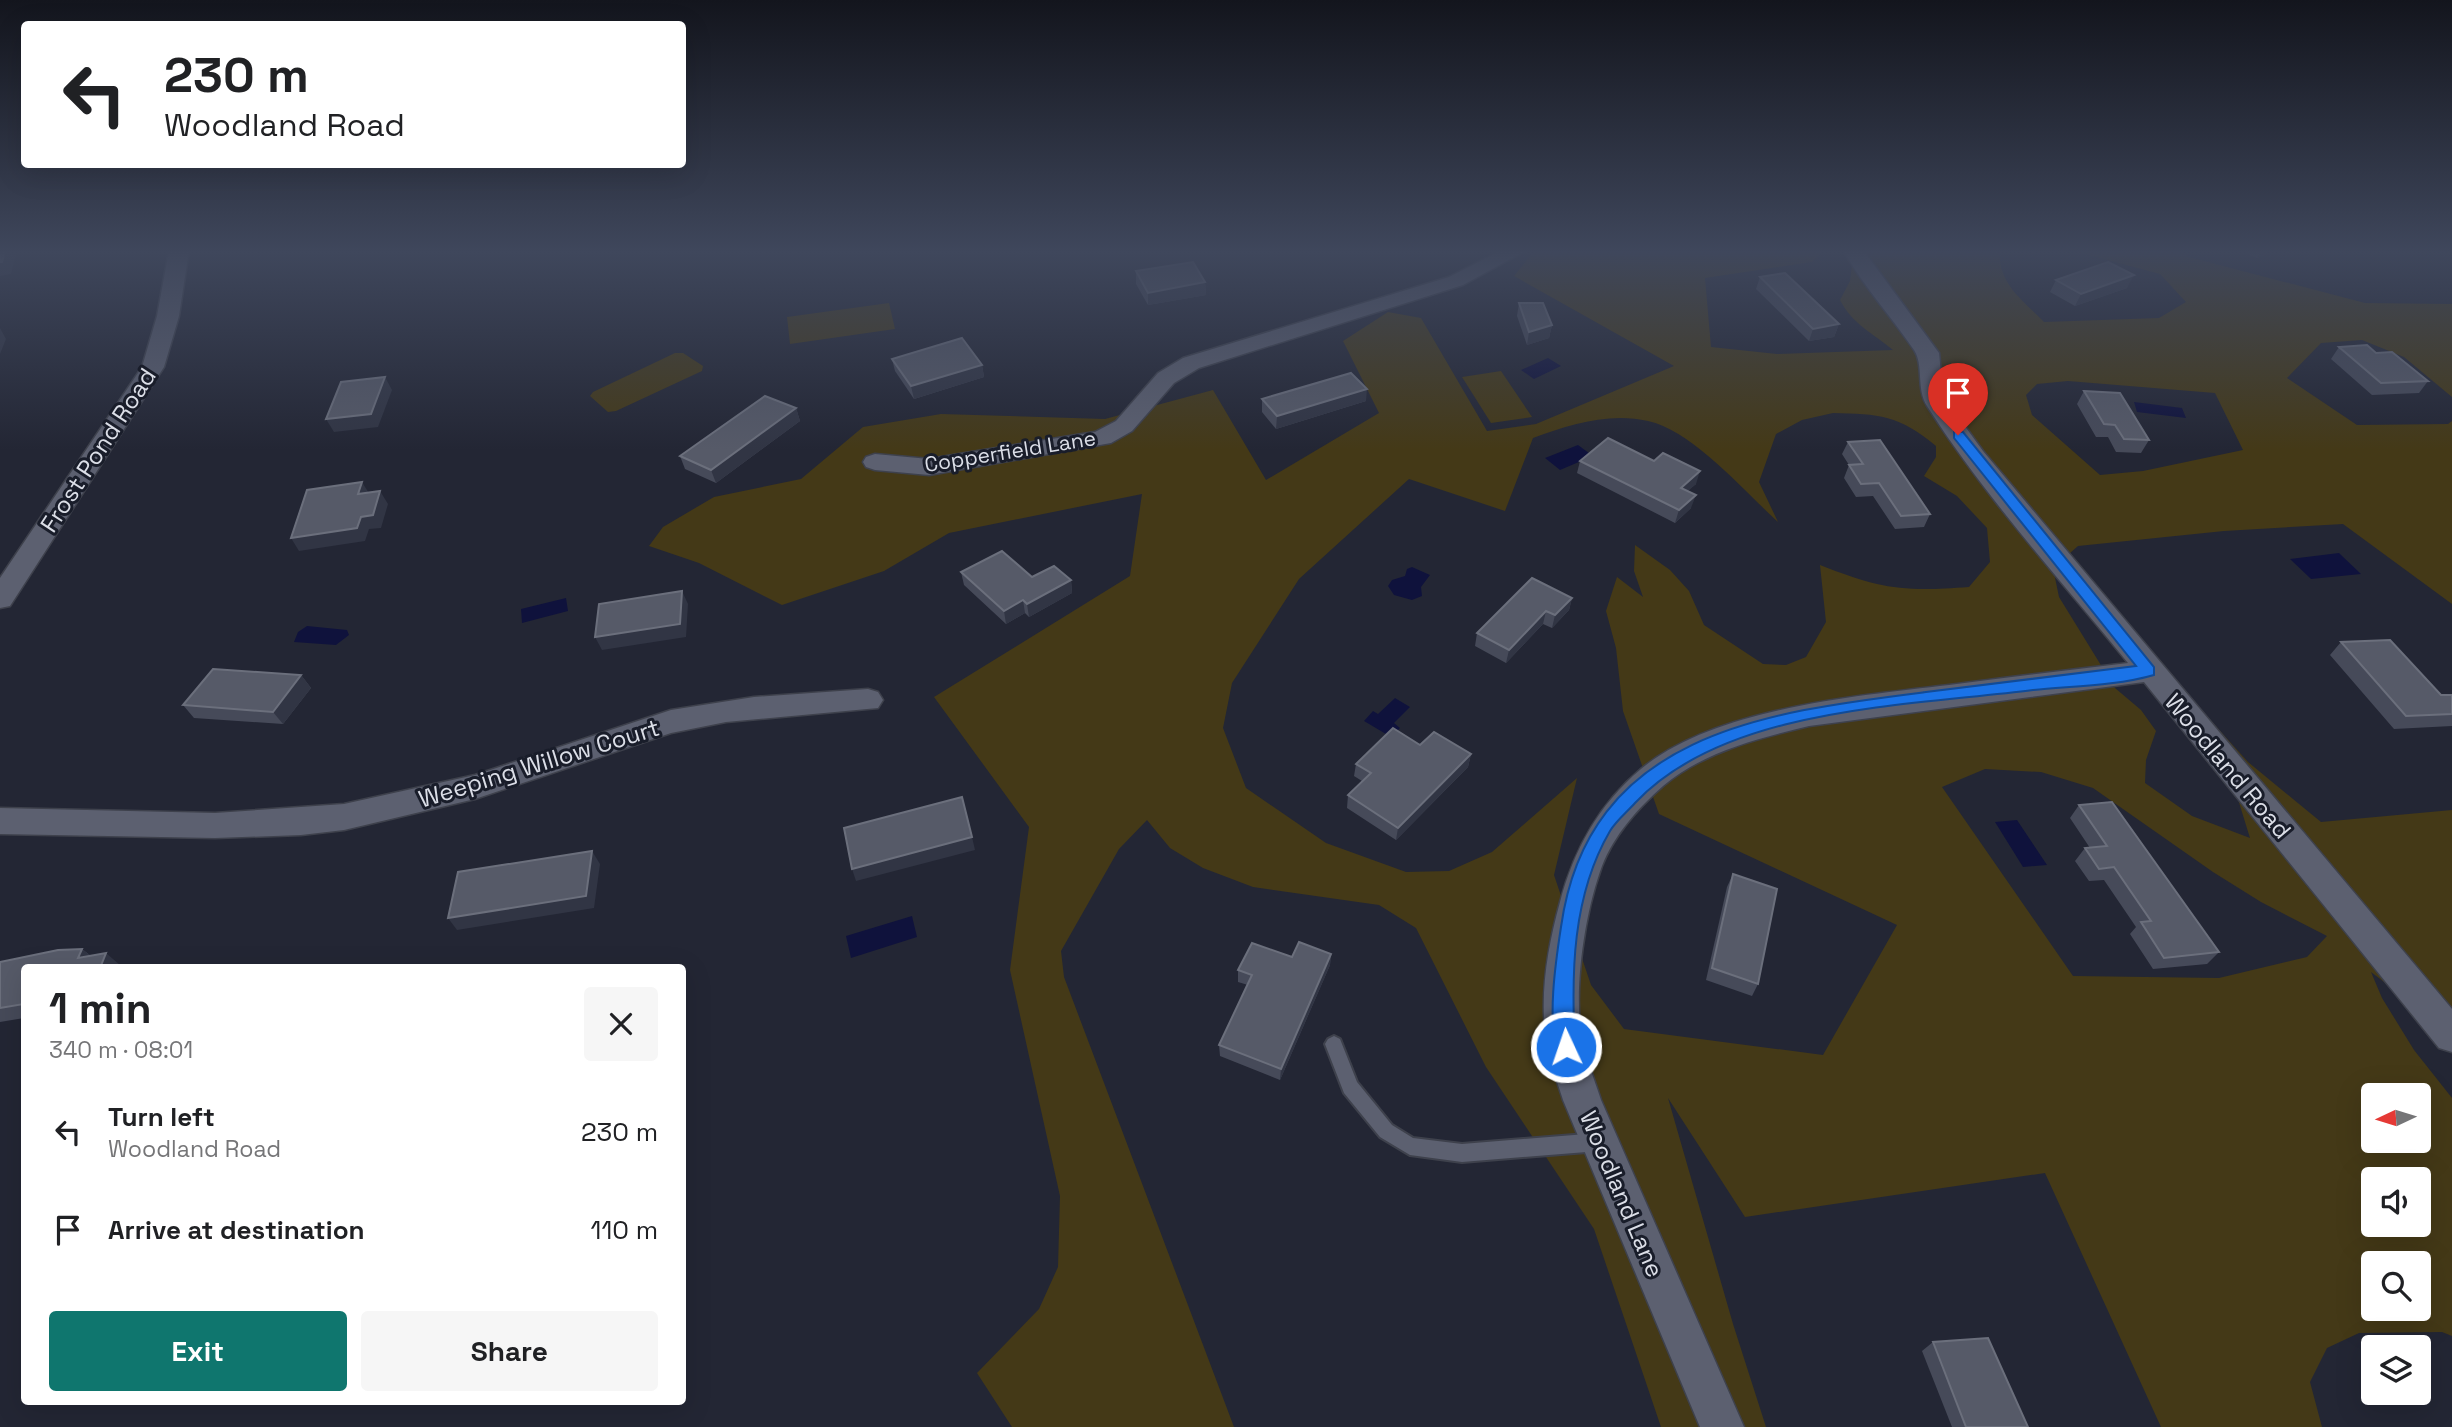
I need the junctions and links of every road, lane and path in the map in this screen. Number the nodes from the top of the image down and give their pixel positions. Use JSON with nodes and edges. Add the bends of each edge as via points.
{"nodes":[{"id":1,"x":168,"y":317,"type":"edge"},
{"id":2,"x":1341,"y":317,"type":"edge"},
{"id":3,"x":1900,"y":317,"type":"edge"},
{"id":4,"x":875,"y":462,"type":"dead end"},
{"id":5,"x":0,"y":599,"type":"edge"},
{"id":6,"x":2148,"y":671,"type":"junction"},
{"id":7,"x":868,"y":700,"type":"dead end"},
{"id":8,"x":0,"y":821,"type":"edge"},
{"id":9,"x":2452,"y":1037,"type":"edge"},
{"id":10,"x":1334,"y":1044,"type":"dead end"},
{"id":11,"x":1600,"y":1142,"type":"junction"},
{"id":12,"x":1722,"y":1427,"type":"edge"}],
"edges":[{"from":1,"to":5,"type":"street","name":"Frost Pond Road","via":[[153,368]]},
{"from":2,"to":4,"type":"street","name":"Copperfield Lane","via":[[1191,363],[1166,378],[1124,426],[1101,438],[929,467]]},
{"from":3,"to":6,"type":"street","name":"Woodland Road","via":[[1928,353],[1930,384],[1943,414]]},
{"from":6,"to":9,"type":"street","name":"Woodland Road"},
{"from":6,"to":11,"type":"street","name":"Woodland Lane","via":[[1830,710],[1743,729],[1707,743],[1648,778],[1604,825],[1573,907],[1564,969],[1566,1047]]},
{"from":7,"to":8,"type":"street","name":"Weeping Willow Court","via":[[730,710],[688,718],[642,729],[478,787],[342,817],[215,827]]},
{"from":10,"to":11,"type":"lane","via":[[1350,1087],[1386,1130],[1410,1146],[1462,1153]]},
{"from":11,"to":12,"type":"street","name":"Woodland Lane"}]}
